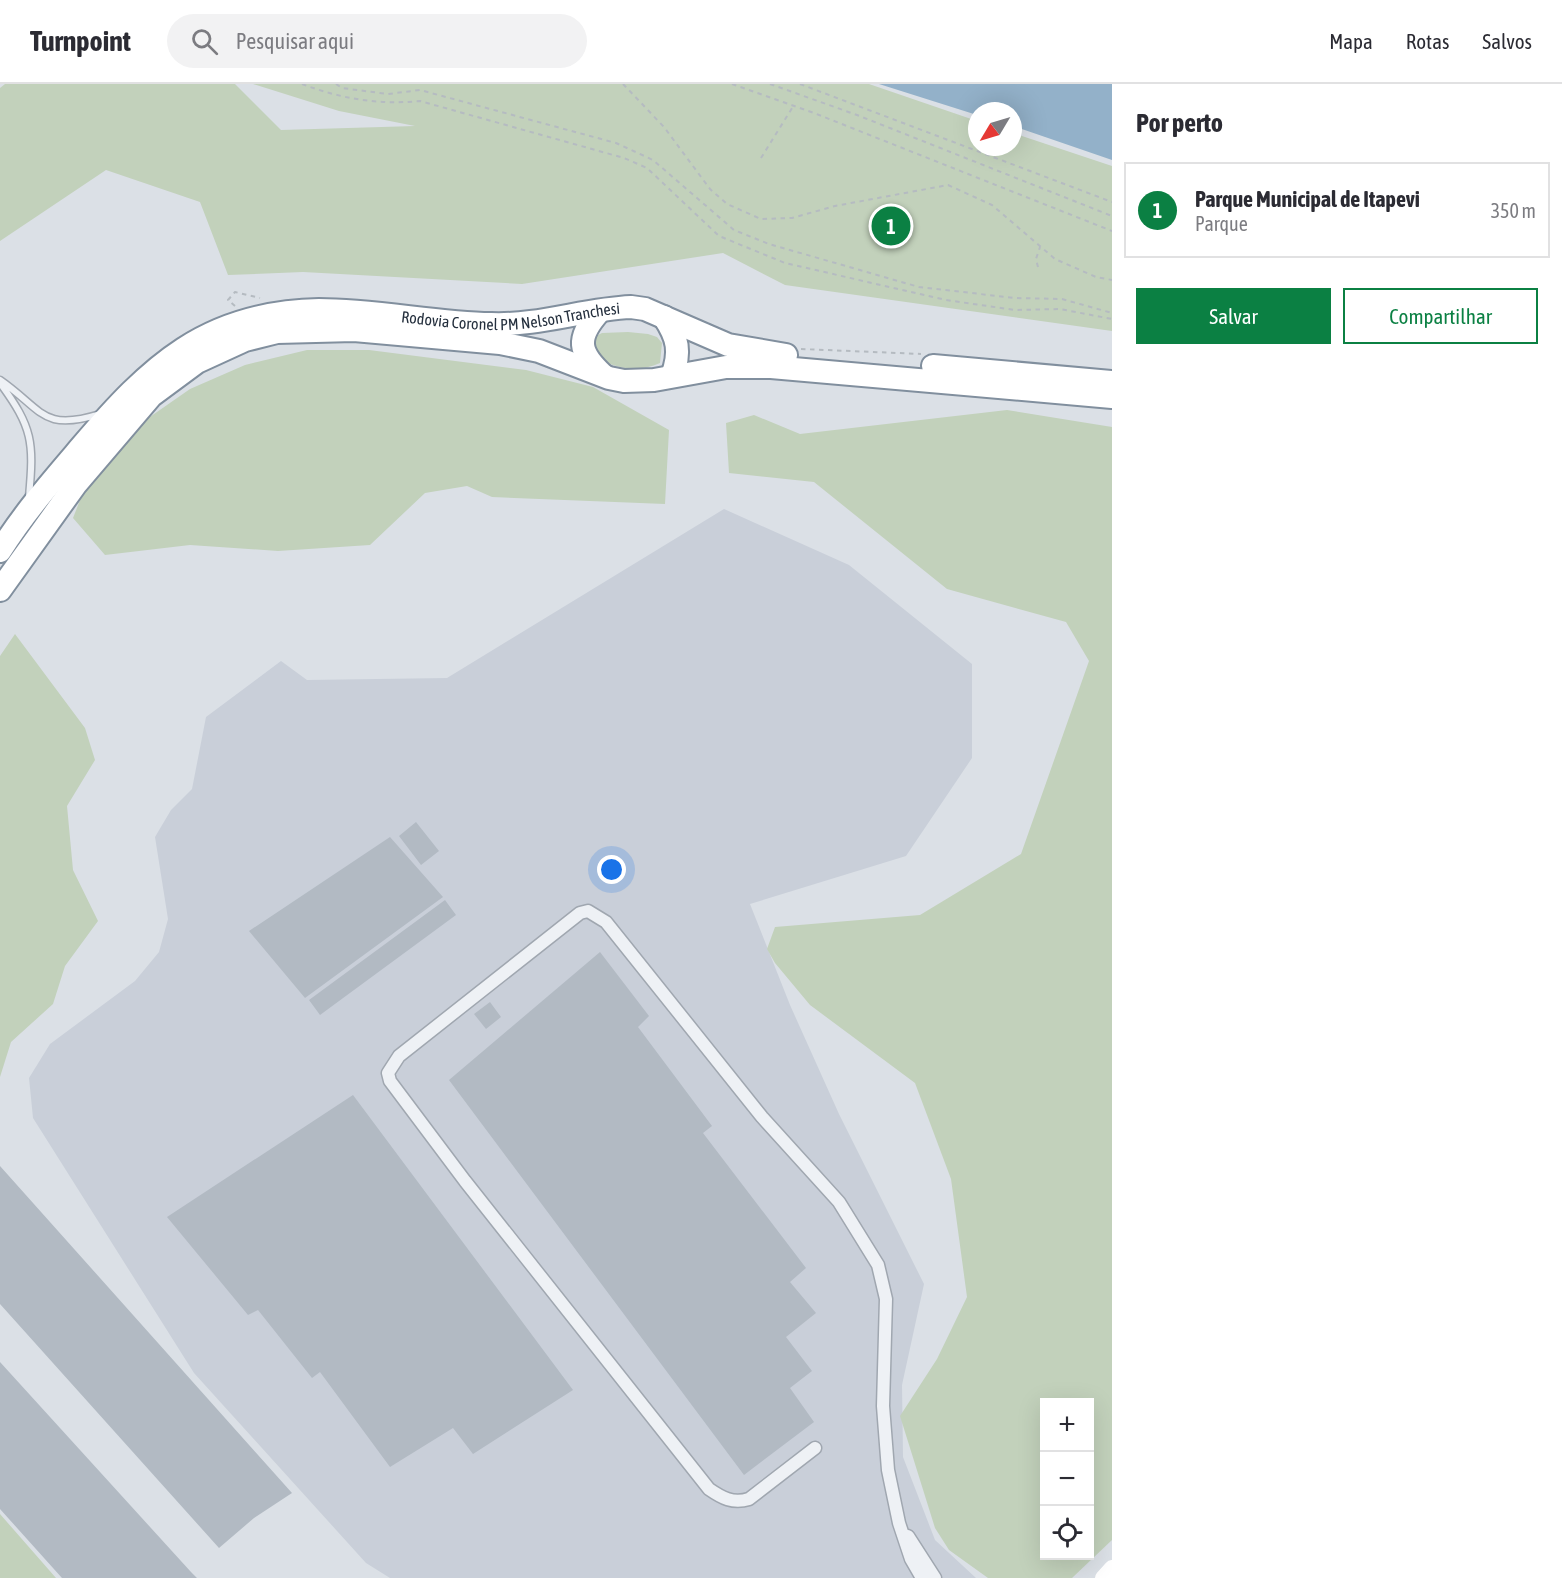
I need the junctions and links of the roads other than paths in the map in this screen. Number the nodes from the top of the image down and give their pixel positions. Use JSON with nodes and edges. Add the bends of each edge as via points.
{"nodes":[{"id":1,"x":599,"y":312,"type":"junction"},
{"id":2,"x":664,"y":317,"type":"junction"},
{"id":3,"x":604,"y":376,"type":"junction"},
{"id":4,"x":672,"y":376,"type":"junction"},
{"id":5,"x":0,"y":382,"type":"edge"},
{"id":6,"x":1112,"y":382,"type":"edge"},
{"id":7,"x":1112,"y":397,"type":"edge"},
{"id":8,"x":112,"y":410,"type":"junction"},
{"id":9,"x":27,"y":509,"type":"junction"},
{"id":10,"x":0,"y":551,"type":"edge"},
{"id":11,"x":25,"y":554,"type":"junction"},
{"id":12,"x":0,"y":590,"type":"edge"},
{"id":13,"x":0,"y":607,"type":"edge"},
{"id":14,"x":815,"y":1448,"type":"dead end"},
{"id":15,"x":898,"y":1523,"type":"junction"},
{"id":16,"x":1112,"y":1569,"type":"edge"},
{"id":17,"x":922,"y":1578,"type":"edge"},
{"id":18,"x":935,"y":1578,"type":"edge"},
{"id":19,"x":1103,"y":1578,"type":"edge"}],
"edges":[{"from":1,"to":2,"type":"highway","name":"Rodovia Coronel PM Nelson Tranchesi","via":[[631,307]]},
{"from":1,"to":3,"type":"highway","via":[[585,327],[583,350]]},
{"from":1,"to":8,"type":"highway","name":"Rodovia Coronel PM Nelson Tranchesi","via":[[490,324],[354,311],[287,313],[224,328],[188,344],[150,371]]},
{"from":2,"to":4,"type":"highway","via":[[676,336],[677,362]]},
{"from":2,"to":6,"type":"highway","name":"Rodovia Coronel PM Nelson Tranchesi","via":[[728,345],[778,355]]},
{"from":3,"to":4,"type":"highway","name":"Rodovia Coronel PM Nelson Tranchesi","via":[[638,381]]},
{"from":3,"to":11,"type":"highway","name":"Rodovia Coronel PM Nelson Tranchesi","via":[[538,351],[500,343],[354,330],[277,332],[245,340],[197,362],[151,396],[76,484]]},
{"from":4,"to":7,"type":"highway","name":"Rodovia Coronel PM Nelson Tranchesi","via":[[726,367],[771,367]]},
{"from":5,"to":8,"type":"lane","via":[[50,420],[74,422]]},
{"from":5,"to":9,"type":"lane","via":[[27,426],[33,454]]},
{"from":8,"to":9,"type":"highway","name":"Rodovia Coronel PM Nelson Tranchesi"},
{"from":9,"to":10,"type":"highway","name":"Rodovia Coronel PM Nelson Tranchesi"},
{"from":11,"to":12,"type":"highway","name":"Rodovia Coronel PM Nelson Tranchesi"},
{"from":11,"to":13,"type":"highway","name":"Rodovia Coronel PM Nelson Tranchesi","via":[[14,585]]},
{"from":14,"to":15,"type":"street","via":[[749,1499],[730,1500],[709,1489],[390,1081],[388,1073],[399,1056],[580,913],[588,911],[606,922],[762,1117],[839,1202],[878,1265],[886,1299],[883,1406],[888,1470]]},
{"from":15,"to":17,"type":"street"},
{"from":15,"to":18,"type":"street"},
{"from":16,"to":19,"type":"street"}]}
